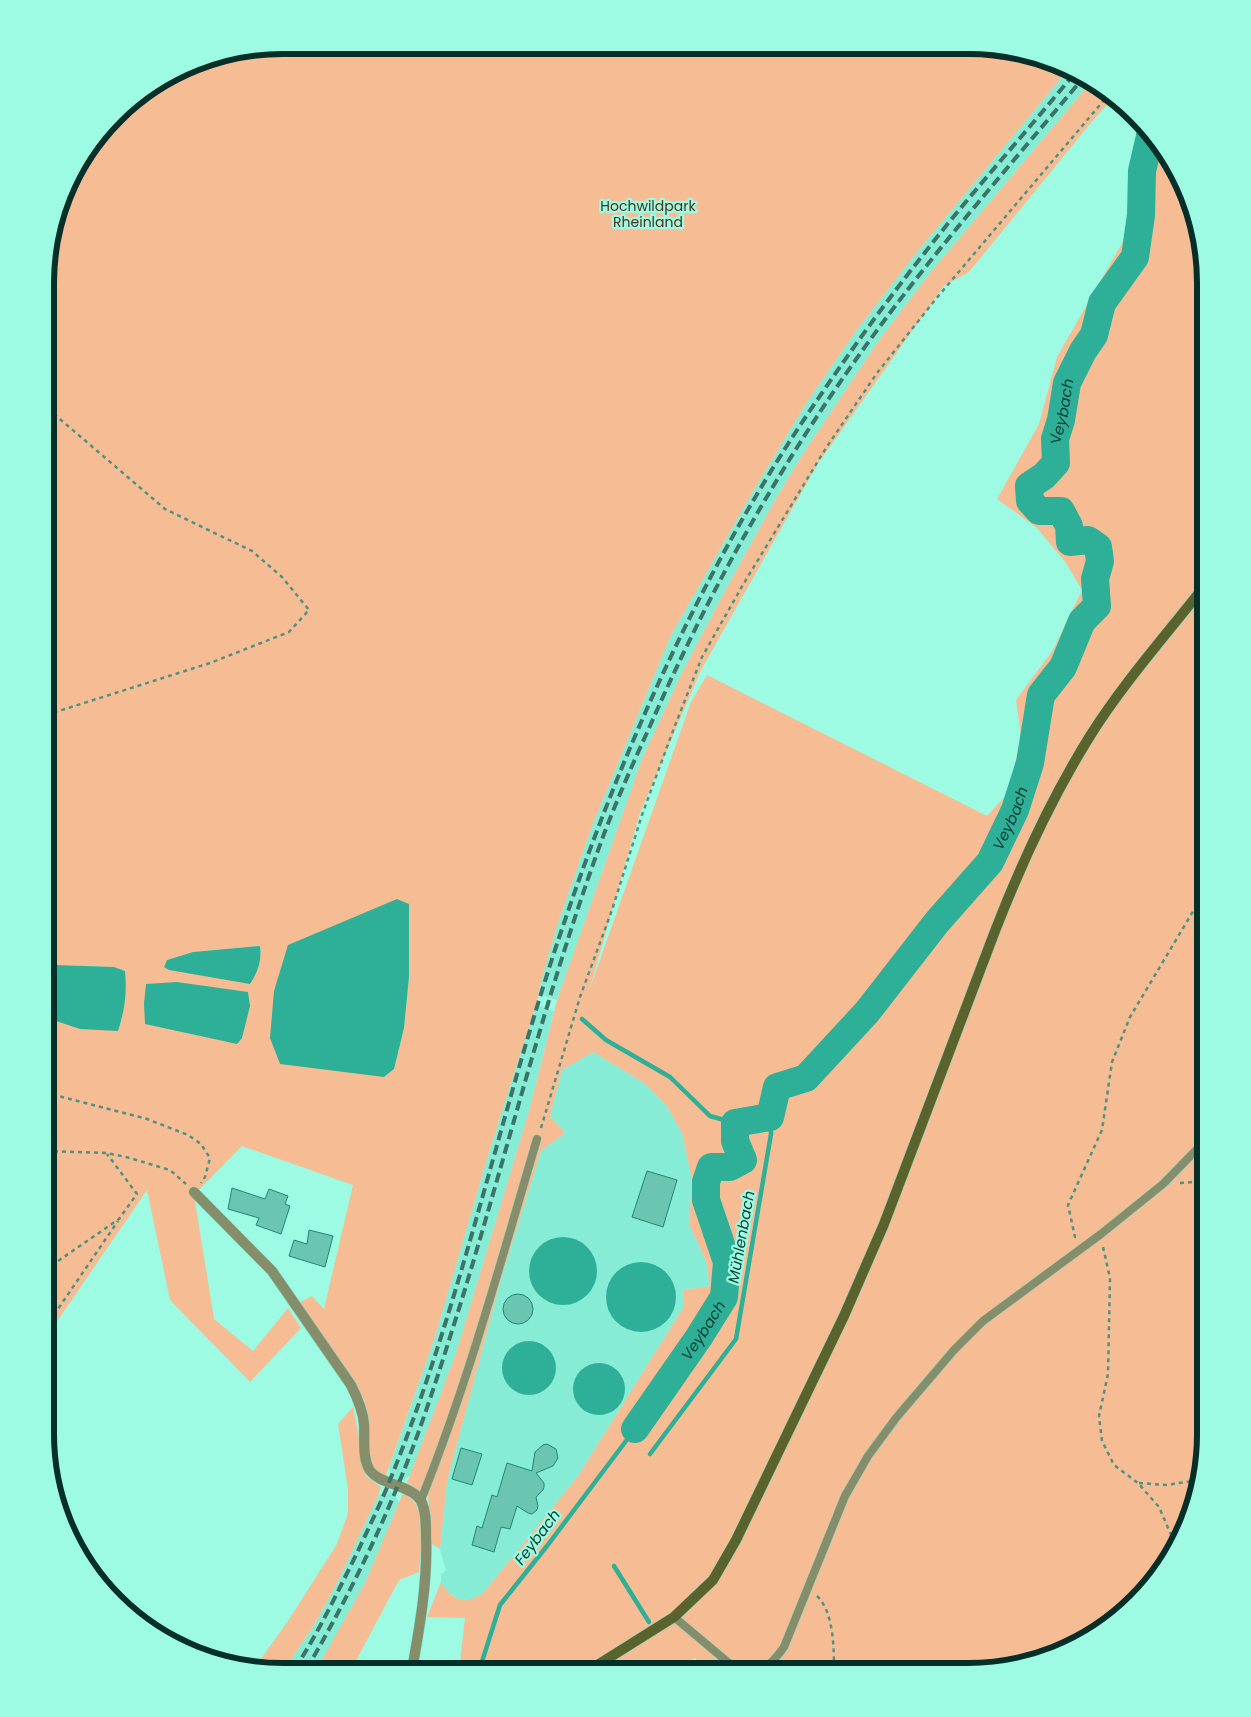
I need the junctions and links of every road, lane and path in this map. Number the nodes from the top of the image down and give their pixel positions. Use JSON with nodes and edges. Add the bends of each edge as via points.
{"nodes":[{"id":1,"x":1105,"y":99,"type":"edge"},
{"id":2,"x":54,"y":414,"type":"edge"},
{"id":3,"x":1197,"y":595,"type":"edge"},
{"id":4,"x":54,"y":712,"type":"edge"},
{"id":5,"x":1197,"y":905,"type":"edge"},
{"id":6,"x":54,"y":1094,"type":"edge"},
{"id":7,"x":537,"y":1139,"type":"joint"},
{"id":8,"x":1197,"y":1149,"type":"edge"},
{"id":9,"x":54,"y":1151,"type":"edge"},
{"id":10,"x":106,"y":1153,"type":"junction"},
{"id":11,"x":1197,"y":1182,"type":"edge"},
{"id":12,"x":1163,"y":1184,"type":"junction"},
{"id":13,"x":194,"y":1192,"type":"junction"},
{"id":14,"x":119,"y":1219,"type":"junction"},
{"id":15,"x":1100,"y":1234,"type":"junction"},
{"id":16,"x":54,"y":1264,"type":"edge"},
{"id":17,"x":54,"y":1315,"type":"edge"},
{"id":18,"x":1192,"y":1481,"type":"edge"},
{"id":19,"x":1138,"y":1483,"type":"junction"},
{"id":20,"x":421,"y":1500,"type":"junction"},
{"id":21,"x":1172,"y":1539,"type":"edge"},
{"id":22,"x":808,"y":1588,"type":"junction"},
{"id":23,"x":674,"y":1617,"type":"junction"},
{"id":24,"x":413,"y":1663,"type":"edge"},
{"id":25,"x":601,"y":1663,"type":"edge"},
{"id":26,"x":729,"y":1663,"type":"edge"},
{"id":27,"x":771,"y":1663,"type":"edge"},
{"id":28,"x":834,"y":1663,"type":"edge"}],
"edges":[{"from":1,"to":7,"type":"path","via":[[877,373],[826,448],[702,657],[580,997]]},
{"from":2,"to":4,"type":"path","via":[[165,509],[252,551],[282,577],[309,610],[289,632],[210,663]]},
{"from":3,"to":23,"type":"main road","via":[[1127,683],[1090,735],[1064,781],[1011,890],[884,1224],[844,1316],[732,1548],[713,1580]]},
{"from":5,"to":15,"type":"path","via":[[1130,1016],[1112,1062],[1102,1130],[1068,1205],[1075,1237]]},
{"from":6,"to":13,"type":"path","via":[[147,1119],[188,1135],[201,1144],[210,1158],[205,1177]]},
{"from":7,"to":20,"type":"lane","via":[[472,1360]]},
{"from":8,"to":12,"type":"lane"},
{"from":9,"to":10,"type":"path"},
{"from":10,"to":13,"type":"path","via":[[170,1170]]},
{"from":10,"to":14,"type":"path","via":[[137,1194]]},
{"from":11,"to":12,"type":"path"},
{"from":12,"to":15,"type":"lane"},
{"from":13,"to":20,"type":"street","via":[[272,1271],[351,1385],[364,1422],[366,1462],[370,1472]]},
{"from":14,"to":16,"type":"path"},
{"from":14,"to":17,"type":"path"},
{"from":15,"to":19,"type":"path","via":[[1110,1278],[1108,1374],[1099,1416],[1102,1441],[1114,1466]]},
{"from":15,"to":22,"type":"lane","via":[[983,1321],[896,1418],[868,1456],[845,1496]]},
{"from":18,"to":19,"type":"path","via":[[1166,1485]]},
{"from":19,"to":21,"type":"path","via":[[1159,1507]]},
{"from":20,"to":24,"type":"street","via":[[426,1519],[426,1578]]},
{"from":22,"to":27,"type":"lane","via":[[784,1646]]},
{"from":22,"to":28,"type":"path","via":[[822,1601],[833,1631]]},
{"from":23,"to":25,"type":"main road"},
{"from":23,"to":26,"type":"lane"}]}
